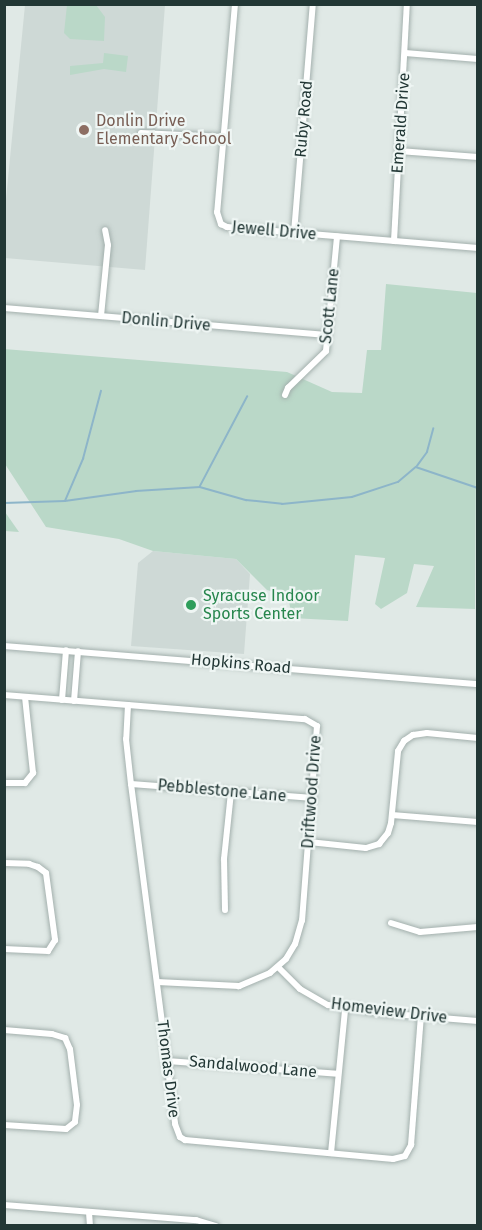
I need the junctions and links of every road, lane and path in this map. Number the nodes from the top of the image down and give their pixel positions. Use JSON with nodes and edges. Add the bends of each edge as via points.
{"nodes":[{"id":1,"x":235,"y":4,"type":"edge"},
{"id":2,"x":313,"y":4,"type":"edge"},
{"id":3,"x":407,"y":4,"type":"edge"},
{"id":4,"x":405,"y":53,"type":"junction"},
{"id":5,"x":477,"y":58,"type":"edge"},
{"id":6,"x":141,"y":133,"type":"dead end"},
{"id":7,"x":223,"y":137,"type":"junction"},
{"id":8,"x":399,"y":151,"type":"junction"},
{"id":9,"x":477,"y":157,"type":"edge"},
{"id":10,"x":105,"y":230,"type":"dead end"},
{"id":11,"x":294,"y":233,"type":"junction"},
{"id":12,"x":337,"y":237,"type":"junction"},
{"id":13,"x":394,"y":241,"type":"junction"},
{"id":14,"x":477,"y":248,"type":"edge"},
{"id":15,"x":4,"y":308,"type":"edge"},
{"id":16,"x":101,"y":316,"type":"junction"},
{"id":17,"x":327,"y":335,"type":"junction"},
{"id":18,"x":285,"y":395,"type":"dead end"},
{"id":19,"x":4,"y":646,"type":"edge"},
{"id":20,"x":66,"y":650,"type":"junction"},
{"id":21,"x":78,"y":651,"type":"junction"},
{"id":22,"x":477,"y":684,"type":"edge"},
{"id":23,"x":4,"y":696,"type":"edge"},
{"id":24,"x":25,"y":697,"type":"junction"},
{"id":25,"x":62,"y":700,"type":"junction"},
{"id":26,"x":74,"y":701,"type":"junction"},
{"id":27,"x":128,"y":705,"type":"junction"},
{"id":28,"x":477,"y":738,"type":"edge"},
{"id":29,"x":4,"y":783,"type":"edge"},
{"id":30,"x":131,"y":784,"type":"junction"},
{"id":31,"x":231,"y":792,"type":"junction"},
{"id":32,"x":313,"y":798,"type":"junction"},
{"id":33,"x":392,"y":815,"type":"junction"},
{"id":34,"x":477,"y":822,"type":"edge"},
{"id":35,"x":309,"y":842,"type":"junction"},
{"id":36,"x":4,"y":863,"type":"edge"},
{"id":37,"x":225,"y":910,"type":"dead end"},
{"id":38,"x":391,"y":923,"type":"dead end"},
{"id":39,"x":477,"y":927,"type":"edge"},
{"id":40,"x":4,"y":949,"type":"edge"},
{"id":41,"x":278,"y":967,"type":"junction"},
{"id":42,"x":157,"y":982,"type":"junction"},
{"id":43,"x":345,"y":1009,"type":"junction"},
{"id":44,"x":421,"y":1016,"type":"junction"},
{"id":45,"x":477,"y":1021,"type":"edge"},
{"id":46,"x":4,"y":1030,"type":"edge"},
{"id":47,"x":167,"y":1060,"type":"junction"},
{"id":48,"x":338,"y":1074,"type":"junction"},
{"id":49,"x":4,"y":1125,"type":"edge"},
{"id":50,"x":331,"y":1153,"type":"junction"},
{"id":51,"x":4,"y":1205,"type":"edge"},
{"id":52,"x":88,"y":1212,"type":"junction"},
{"id":53,"x":90,"y":1226,"type":"edge"},
{"id":54,"x":216,"y":1226,"type":"edge"}],
"edges":[{"from":1,"to":7,"type":"street","name":"Jewell Drive"},
{"from":2,"to":11,"type":"street","name":"Ruby Road"},
{"from":3,"to":4,"type":"street","name":"Emerald Drive"},
{"from":4,"to":5,"type":"street"},
{"from":4,"to":8,"type":"street","name":"Emerald Drive"},
{"from":6,"to":7,"type":"street"},
{"from":7,"to":11,"type":"street","name":"Jewell Drive","via":[[217,212],[221,224]]},
{"from":8,"to":9,"type":"street"},
{"from":8,"to":13,"type":"street","name":"Emerald Drive"},
{"from":10,"to":16,"type":"street","via":[[108,245]]},
{"from":11,"to":12,"type":"street","name":"Jewell Drive"},
{"from":12,"to":13,"type":"street","name":"Jewell Drive"},
{"from":12,"to":17,"type":"street","name":"Scott Lane"},
{"from":13,"to":14,"type":"street","name":"Jewell Drive"},
{"from":15,"to":16,"type":"street","name":"Donlin Drive"},
{"from":16,"to":17,"type":"street","name":"Donlin Drive"},
{"from":17,"to":18,"type":"street","name":"Scott Lane","via":[[324,356]]},
{"from":19,"to":20,"type":"street","name":"Hopkins Road"},
{"from":20,"to":21,"type":"street","name":"Hopkins Road"},
{"from":20,"to":25,"type":"street"},
{"from":21,"to":22,"type":"street","name":"Hopkins Road"},
{"from":21,"to":26,"type":"street"},
{"from":23,"to":24,"type":"street","name":"Driftwood Drive"},
{"from":24,"to":25,"type":"street","name":"Driftwood Drive"},
{"from":24,"to":29,"type":"street","via":[[33,773],[25,783]]},
{"from":25,"to":26,"type":"street","name":"Driftwood Drive"},
{"from":26,"to":27,"type":"street","name":"Driftwood Drive"},
{"from":27,"to":30,"type":"street","name":"Thomas Drive","via":[[126,739]]},
{"from":27,"to":32,"type":"street","name":"Driftwood Drive","via":[[313,722],[318,733]]},
{"from":28,"to":33,"type":"street","via":[[427,733],[404,741],[398,751]]},
{"from":30,"to":31,"type":"street","name":"Pebblestone Lane"},
{"from":30,"to":42,"type":"street","name":"Thomas Drive"},
{"from":31,"to":32,"type":"street","name":"Pebblestone Lane"},
{"from":31,"to":37,"type":"street","via":[[224,859]]},
{"from":32,"to":35,"type":"street","name":"Driftwood Drive"},
{"from":33,"to":34,"type":"street"},
{"from":33,"to":35,"type":"street","via":[[388,833],[379,844],[366,848]]},
{"from":35,"to":41,"type":"street","name":"Driftwood Drive","via":[[300,930]]},
{"from":36,"to":40,"type":"street","via":[[39,867],[46,873],[55,939],[50,950],[40,952]]},
{"from":38,"to":39,"type":"street","via":[[420,932]]},
{"from":41,"to":42,"type":"street","name":"Driftwood Drive","via":[[239,986]]},
{"from":41,"to":43,"type":"street","name":"Homeview Drive","via":[[314,999]]},
{"from":42,"to":47,"type":"street","name":"Thomas Drive"},
{"from":43,"to":44,"type":"street","name":"Homeview Drive"},
{"from":43,"to":48,"type":"street"},
{"from":44,"to":45,"type":"street","name":"Homeview Drive"},
{"from":44,"to":50,"type":"street","name":"Thomas Drive","via":[[409,1151],[399,1158]]},
{"from":46,"to":49,"type":"street","via":[[52,1034],[68,1042],[77,1106],[77,1119],[66,1129]]},
{"from":47,"to":48,"type":"street","name":"Sandalwood Lane"},
{"from":47,"to":50,"type":"street","name":"Thomas Drive","via":[[175,1124],[185,1140]]},
{"from":48,"to":50,"type":"street"},
{"from":51,"to":52,"type":"street"},
{"from":52,"to":53,"type":"street"},
{"from":52,"to":54,"type":"street","via":[[204,1221]]}]}
